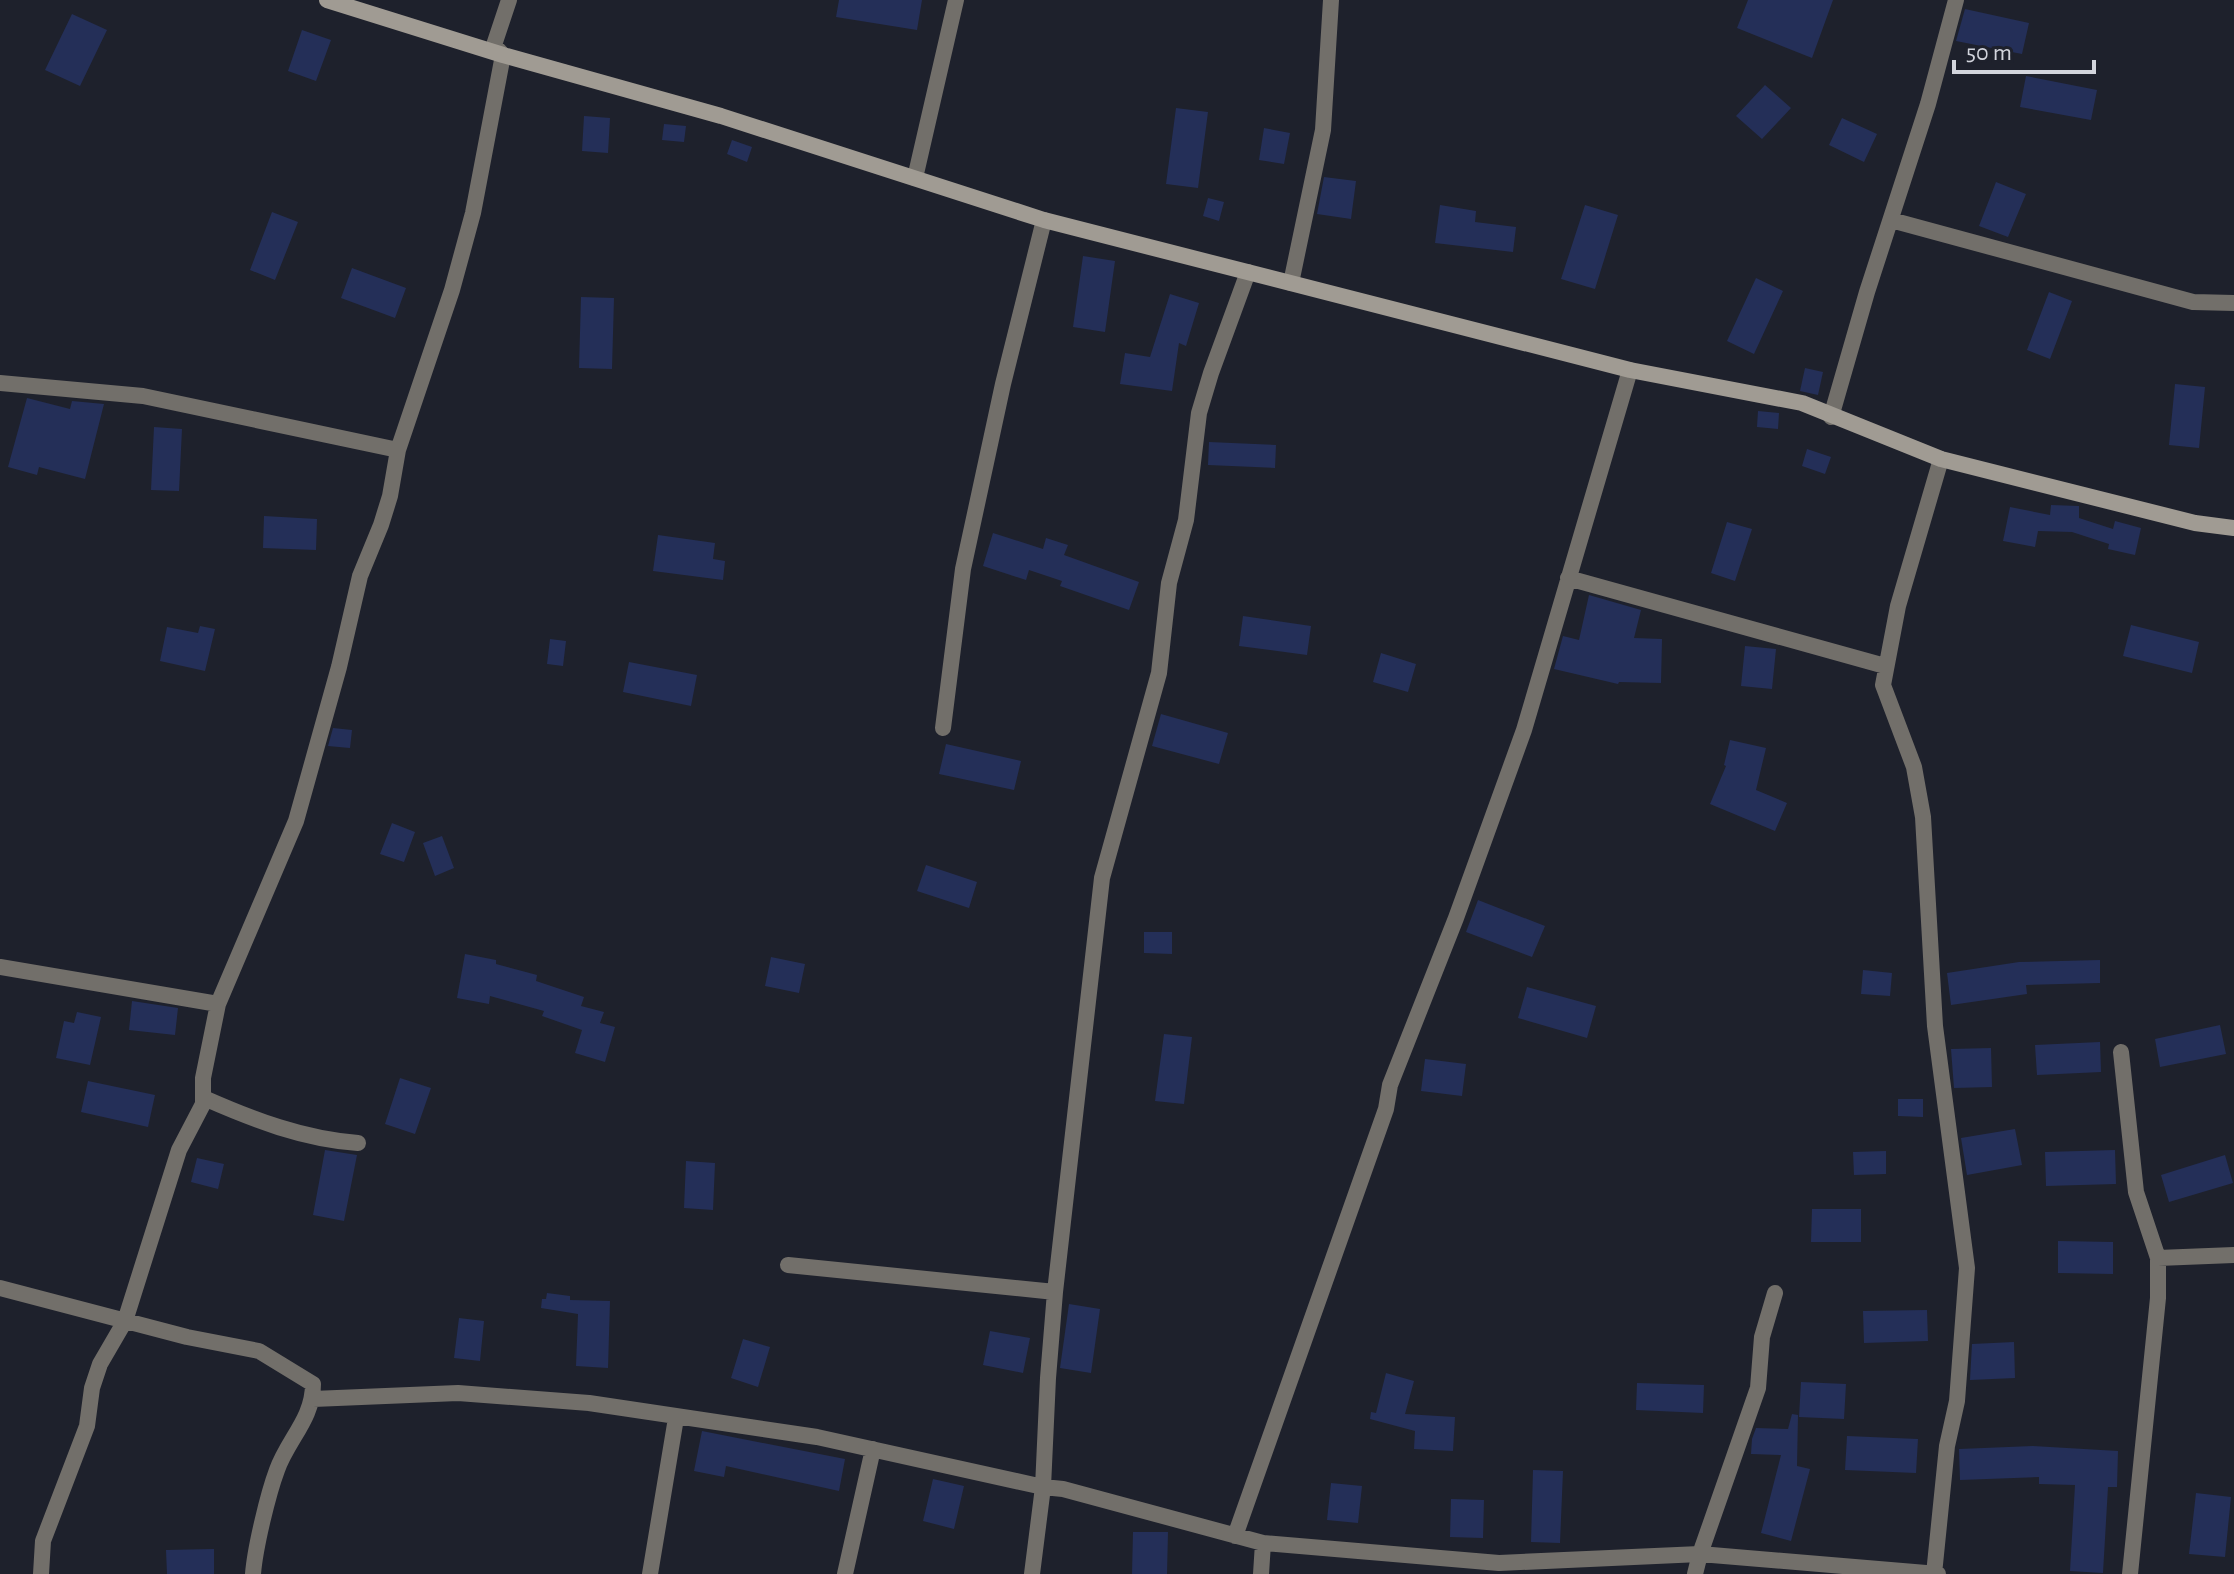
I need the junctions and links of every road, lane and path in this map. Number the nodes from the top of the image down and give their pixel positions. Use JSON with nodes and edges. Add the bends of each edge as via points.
{"nodes":[{"id":1,"x":327,"y":0,"type":"edge"},
{"id":2,"x":509,"y":0,"type":"edge"},
{"id":3,"x":956,"y":0,"type":"edge"},
{"id":4,"x":1331,"y":0,"type":"edge"},
{"id":5,"x":1956,"y":0,"type":"edge"},
{"id":6,"x":503,"y":55,"type":"junction"},
{"id":7,"x":915,"y":178,"type":"junction"},
{"id":8,"x":1044,"y":220,"type":"junction"},
{"id":9,"x":1891,"y":220,"type":"junction"},
{"id":10,"x":1248,"y":272,"type":"junction"},
{"id":11,"x":1291,"y":283,"type":"junction"},
{"id":12,"x":2234,"y":303,"type":"edge"},
{"id":13,"x":1630,"y":370,"type":"junction"},
{"id":14,"x":0,"y":383,"type":"edge"},
{"id":15,"x":1831,"y":417,"type":"junction"},
{"id":16,"x":398,"y":450,"type":"junction"},
{"id":17,"x":1941,"y":459,"type":"junction"},
{"id":18,"x":2234,"y":528,"type":"edge"},
{"id":19,"x":1568,"y":578,"type":"junction"},
{"id":20,"x":1885,"y":666,"type":"junction"},
{"id":21,"x":943,"y":728,"type":"dead end"},
{"id":22,"x":0,"y":967,"type":"edge"},
{"id":23,"x":218,"y":1004,"type":"junction"},
{"id":24,"x":2121,"y":1052,"type":"dead end"},
{"id":25,"x":204,"y":1098,"type":"junction"},
{"id":26,"x":358,"y":1143,"type":"dead end"},
{"id":27,"x":2234,"y":1255,"type":"edge"},
{"id":28,"x":2158,"y":1258,"type":"junction"},
{"id":29,"x":788,"y":1265,"type":"dead end"},
{"id":30,"x":0,"y":1288,"type":"edge"},
{"id":31,"x":1055,"y":1292,"type":"junction"},
{"id":32,"x":1775,"y":1293,"type":"dead end"},
{"id":33,"x":125,"y":1321,"type":"junction"},
{"id":34,"x":313,"y":1399,"type":"junction"},
{"id":35,"x":676,"y":1418,"type":"junction"},
{"id":36,"x":873,"y":1449,"type":"junction"},
{"id":37,"x":1043,"y":1487,"type":"junction"},
{"id":38,"x":1235,"y":1536,"type":"junction"},
{"id":39,"x":1263,"y":1543,"type":"junction"},
{"id":40,"x":1700,"y":1554,"type":"junction"},
{"id":41,"x":1496,"y":1569,"type":"edge"},
{"id":42,"x":41,"y":1574,"type":"edge"},
{"id":43,"x":253,"y":1574,"type":"edge"},
{"id":44,"x":650,"y":1574,"type":"edge"},
{"id":45,"x":845,"y":1574,"type":"edge"},
{"id":46,"x":1032,"y":1574,"type":"edge"},
{"id":47,"x":1261,"y":1574,"type":"edge"},
{"id":48,"x":1695,"y":1574,"type":"edge"},
{"id":49,"x":1936,"y":1574,"type":"edge"},
{"id":50,"x":2130,"y":1574,"type":"edge"}],
"edges":[{"from":1,"to":6,"type":"street"},
{"from":2,"to":6,"type":"street","via":[[494,45]]},
{"from":3,"to":7,"type":"street"},
{"from":4,"to":11,"type":"street","via":[[1323,130]]},
{"from":5,"to":9,"type":"street"},
{"from":6,"to":7,"type":"street"},
{"from":6,"to":16,"type":"street","via":[[473,213]]},
{"from":7,"to":8,"type":"street"},
{"from":8,"to":10,"type":"street"},
{"from":8,"to":21,"type":"street","via":[[963,569]]},
{"from":9,"to":12,"type":"street","via":[[2193,302]]},
{"from":9,"to":15,"type":"street"},
{"from":10,"to":11,"type":"street"},
{"from":10,"to":31,"type":"street","via":[[1199,413],[1159,673],[1102,878]]},
{"from":11,"to":13,"type":"street"},
{"from":13,"to":15,"type":"street","via":[[1802,403]]},
{"from":13,"to":19,"type":"street"},
{"from":14,"to":16,"type":"street","via":[[143,396]]},
{"from":15,"to":17,"type":"street"},
{"from":16,"to":23,"type":"street","via":[[390,496],[360,576],[296,821]]},
{"from":17,"to":18,"type":"street","via":[[2195,523]]},
{"from":17,"to":20,"type":"street"},
{"from":19,"to":20,"type":"street"},
{"from":19,"to":38,"type":"street","via":[[1524,730],[1390,1085],[1386,1109]]},
{"from":20,"to":49,"type":"street","via":[[1883,685],[1914,767],[1923,817],[1935,1026],[1967,1268]]},
{"from":22,"to":23,"type":"street"},
{"from":23,"to":25,"type":"street"},
{"from":24,"to":28,"type":"street","via":[[2136,1192]]},
{"from":25,"to":26,"type":"street","via":[[311,1137]]},
{"from":25,"to":33,"type":"street","via":[[179,1150]]},
{"from":27,"to":28,"type":"street"},
{"from":28,"to":50,"type":"street"},
{"from":29,"to":31,"type":"street"},
{"from":30,"to":33,"type":"street"},
{"from":31,"to":37,"type":"street"},
{"from":32,"to":40,"type":"street","via":[[1762,1337],[1758,1388]]},
{"from":33,"to":34,"type":"street","via":[[259,1351],[313,1384]]},
{"from":33,"to":42,"type":"street","via":[[92,1388],[87,1426],[43,1541]]},
{"from":34,"to":35,"type":"street","via":[[458,1393],[589,1403]]},
{"from":34,"to":43,"type":"street","via":[[277,1469]]},
{"from":35,"to":36,"type":"street"},
{"from":35,"to":44,"type":"street"},
{"from":36,"to":37,"type":"street"},
{"from":36,"to":45,"type":"street"},
{"from":37,"to":38,"type":"street"},
{"from":37,"to":46,"type":"street"},
{"from":38,"to":39,"type":"street"},
{"from":39,"to":41,"type":"street"},
{"from":39,"to":47,"type":"street"},
{"from":40,"to":41,"type":"street"},
{"from":40,"to":48,"type":"street"},
{"from":40,"to":49,"type":"street"}]}
